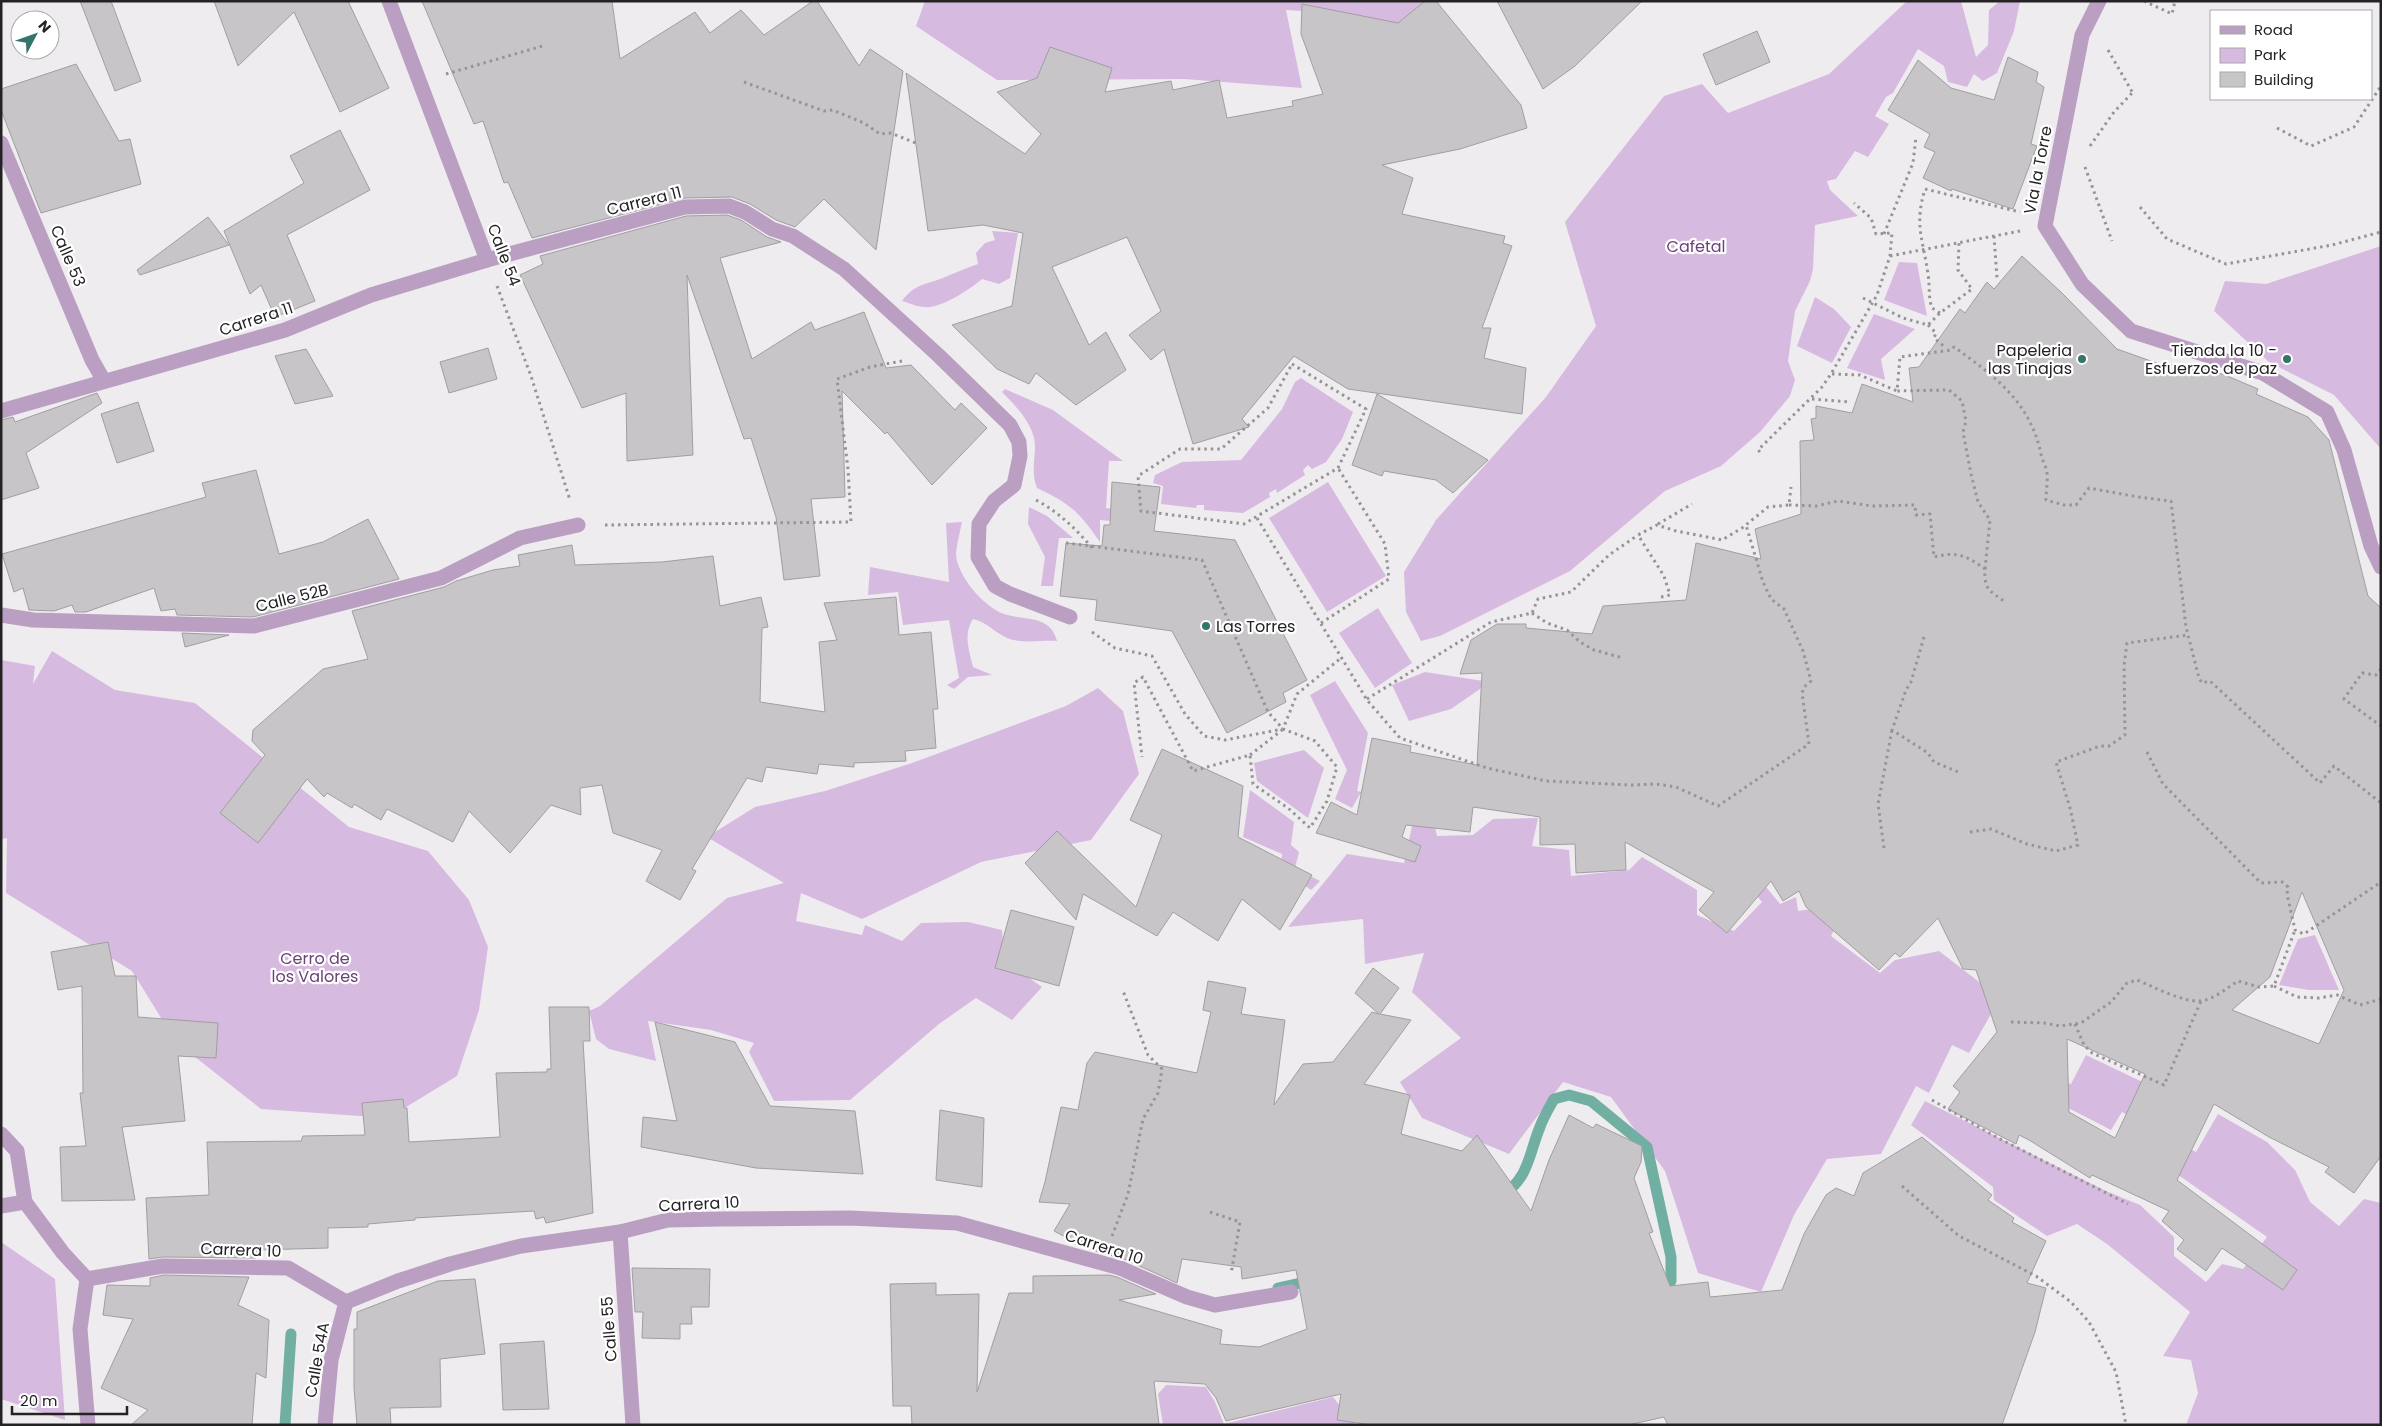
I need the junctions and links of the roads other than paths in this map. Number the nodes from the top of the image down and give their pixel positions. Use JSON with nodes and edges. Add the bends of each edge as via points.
{"nodes":[{"id":1,"x":389,"y":1,"type":"edge"},
{"id":2,"x":2099,"y":1,"type":"edge"},
{"id":3,"x":1,"y":143,"type":"edge"},
{"id":4,"x":487,"y":260,"type":"junction"},
{"id":5,"x":104,"y":381,"type":"junction"},
{"id":6,"x":1,"y":411,"type":"edge"},
{"id":7,"x":578,"y":525,"type":"road end"},
{"id":8,"x":2381,"y":566,"type":"edge"},
{"id":9,"x":1,"y":615,"type":"edge"},
{"id":10,"x":1070,"y":617,"type":"road end"},
{"id":11,"x":1,"y":1134,"type":"edge"},
{"id":12,"x":25,"y":1202,"type":"junction"},
{"id":13,"x":1,"y":1206,"type":"edge"},
{"id":14,"x":620,"y":1232,"type":"junction"},
{"id":15,"x":87,"y":1279,"type":"junction"},
{"id":16,"x":1290,"y":1292,"type":"dead end"},
{"id":17,"x":346,"y":1302,"type":"junction"},
{"id":18,"x":88,"y":1425,"type":"edge"},
{"id":19,"x":325,"y":1425,"type":"edge"},
{"id":20,"x":633,"y":1425,"type":"edge"}],
"edges":[{"from":1,"to":4,"type":"street","name":"Calle 54"},
{"from":2,"to":8,"type":"street","name":"Via la Torre","via":[[2082,34],[2045,226],[2082,284],[2130,331],[2263,373],[2328,412],[2344,450],[2371,546]]},
{"from":3,"to":5,"type":"street","name":"Calle 53","via":[[92,360]]},
{"from":4,"to":5,"type":"street","name":"Carrera 11","via":[[371,294],[285,330]]},
{"from":4,"to":10,"type":"street","name":"Carrera 11","via":[[685,207],[729,206],[772,229],[793,236],[844,270],[1010,425],[1019,442],[1020,456],[1014,485],[994,501],[979,524],[978,557],[995,586]]},
{"from":5,"to":6,"type":"street","name":"Carrera 11"},
{"from":7,"to":9,"type":"street","name":"Calle 52B","via":[[520,538],[441,578],[254,626],[34,620]]},
{"from":11,"to":12,"type":"street","via":[[17,1151]]},
{"from":12,"to":13,"type":"street"},
{"from":12,"to":15,"type":"street"},
{"from":14,"to":16,"type":"street","name":"Carrera 10","via":[[677,1220],[850,1218],[957,1223],[1120,1268],[1187,1297],[1215,1305]]},
{"from":14,"to":17,"type":"street","name":"Carrera 10","via":[[521,1246],[450,1264]]},
{"from":14,"to":20,"type":"street","name":"Calle 55"},
{"from":15,"to":17,"type":"street","name":"Carrera 10","via":[[163,1266],[288,1268]]},
{"from":15,"to":18,"type":"street","via":[[80,1329]]},
{"from":17,"to":19,"type":"street","name":"Calle 54A","via":[[332,1360]]}]}
